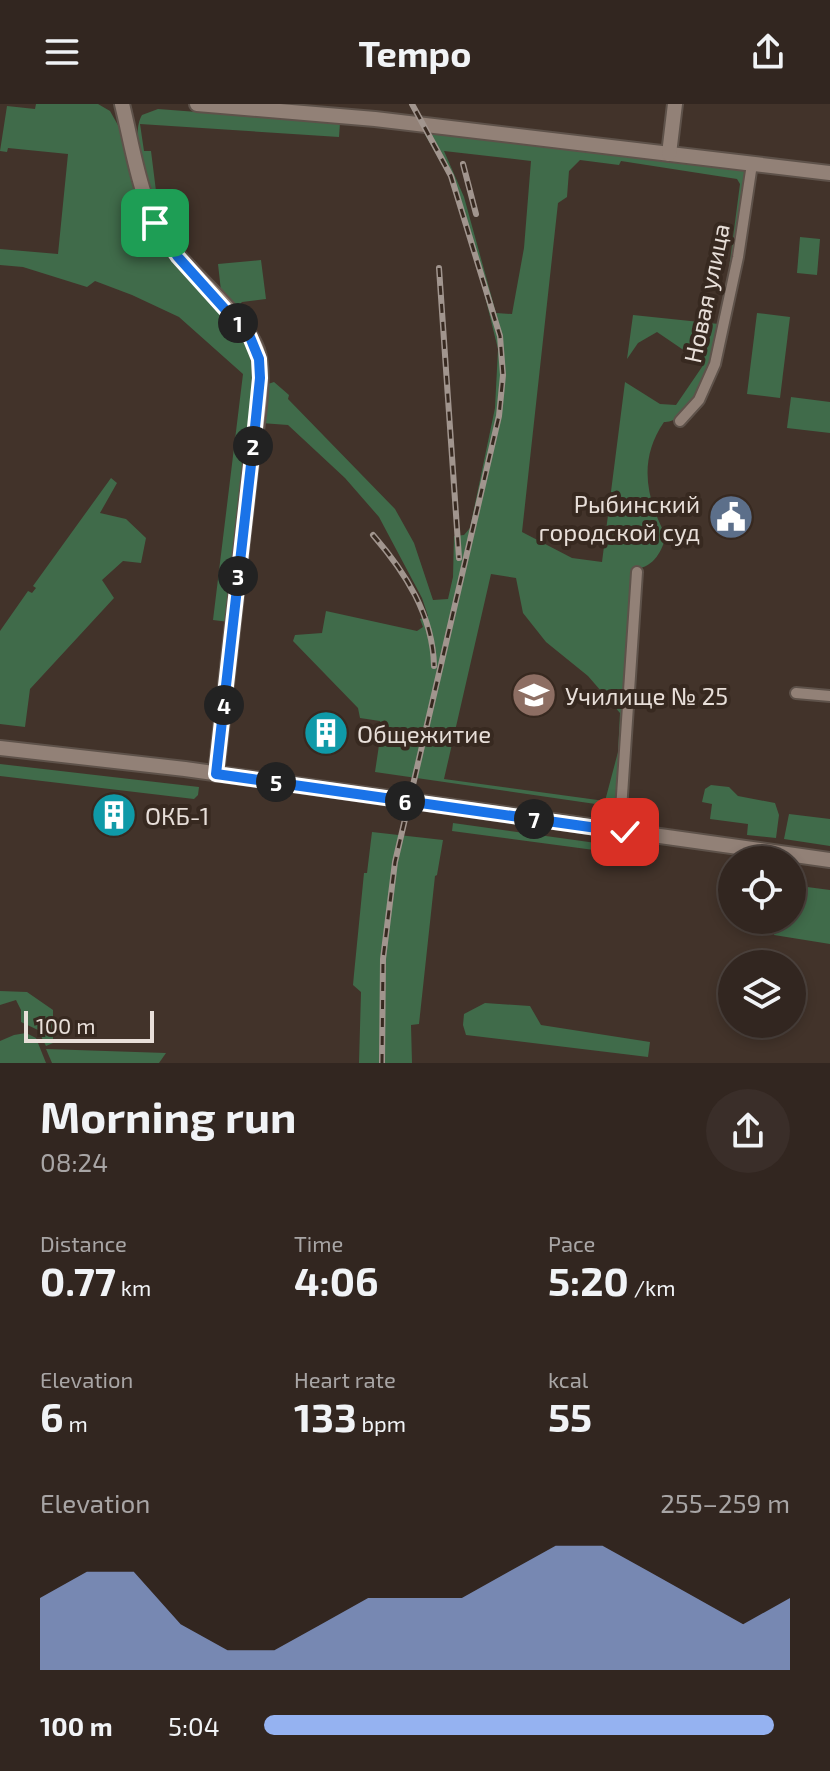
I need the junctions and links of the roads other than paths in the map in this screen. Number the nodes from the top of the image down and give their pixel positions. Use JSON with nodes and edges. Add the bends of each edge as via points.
{"nodes":[{"id":1,"x":122,"y":104,"type":"edge"},
{"id":2,"x":197,"y":104,"type":"edge"},
{"id":3,"x":675,"y":104,"type":"edge"},
{"id":4,"x":669,"y":154,"type":"junction"},
{"id":5,"x":752,"y":164,"type":"junction"},
{"id":6,"x":830,"y":173,"type":"edge"},
{"id":7,"x":680,"y":421,"type":"dead end"},
{"id":8,"x":637,"y":572,"type":"dead end"},
{"id":9,"x":796,"y":693,"type":"dead end"},
{"id":10,"x":830,"y":696,"type":"edge"},
{"id":11,"x":0,"y":748,"type":"edge"},
{"id":12,"x":216,"y":774,"type":"junction"},
{"id":13,"x":625,"y":832,"type":"junction"},
{"id":14,"x":830,"y":860,"type":"edge"}],
"edges":[{"from":1,"to":12,"type":"street","via":[[146,198],[161,234],[250,337],[259,359]]},
{"from":2,"to":4,"type":"street"},
{"from":3,"to":4,"type":"street"},
{"from":4,"to":5,"type":"street"},
{"from":5,"to":6,"type":"street"},
{"from":5,"to":7,"type":"street","name":"Новая улица","via":[[715,364],[699,400]]},
{"from":8,"to":13,"type":"street","via":[[621,810]]},
{"from":9,"to":10,"type":"street"},
{"from":11,"to":12,"type":"street"},
{"from":12,"to":13,"type":"street"},
{"from":13,"to":14,"type":"street"}]}
